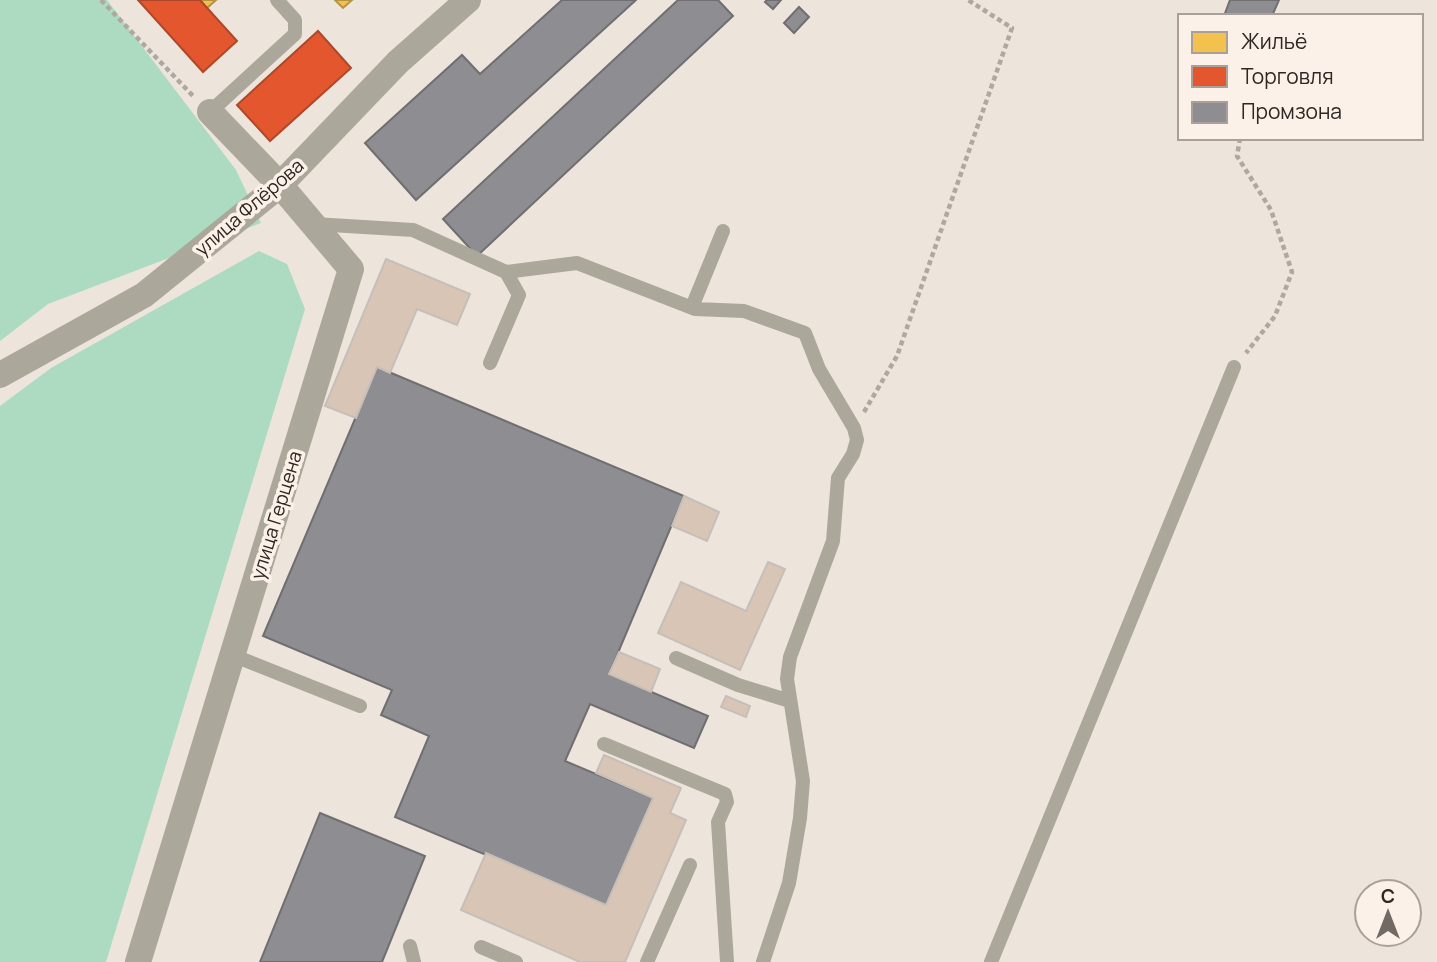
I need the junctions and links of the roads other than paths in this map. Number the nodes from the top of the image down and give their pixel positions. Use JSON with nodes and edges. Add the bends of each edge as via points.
{"nodes":[{"id":1,"x":277,"y":0,"type":"edge"},
{"id":2,"x":468,"y":0,"type":"edge"},
{"id":3,"x":209,"y":112,"type":"joint"},
{"id":4,"x":279,"y":185,"type":"junction"},
{"id":5,"x":312,"y":223,"type":"junction"},
{"id":6,"x":723,"y":231,"type":"dead end"},
{"id":7,"x":506,"y":272,"type":"junction"},
{"id":8,"x":692,"y":307,"type":"junction"},
{"id":9,"x":490,"y":363,"type":"dead end"},
{"id":10,"x":1234,"y":367,"type":"road end"},
{"id":11,"x":0,"y":375,"type":"edge"},
{"id":12,"x":232,"y":655,"type":"junction"},
{"id":13,"x":676,"y":658,"type":"dead end"},
{"id":14,"x":790,"y":701,"type":"junction"},
{"id":15,"x":360,"y":706,"type":"dead end"},
{"id":16,"x":604,"y":744,"type":"dead end"},
{"id":17,"x":690,"y":864,"type":"dead end"},
{"id":18,"x":410,"y":946,"type":"dead end"},
{"id":19,"x":481,"y":947,"type":"dead end"},
{"id":20,"x":138,"y":962,"type":"edge"},
{"id":21,"x":414,"y":962,"type":"edge"},
{"id":22,"x":516,"y":962,"type":"edge"},
{"id":23,"x":647,"y":962,"type":"edge"},
{"id":24,"x":727,"y":962,"type":"edge"},
{"id":25,"x":763,"y":962,"type":"edge"},
{"id":26,"x":991,"y":962,"type":"edge"}],
"edges":[{"from":1,"to":3,"type":"lane","via":[[295,20],[295,34]]},
{"from":2,"to":4,"type":"street","name":"улица Флёрова","via":[[398,61]]},
{"from":3,"to":4,"type":"street","name":"улица Герцена"},
{"from":4,"to":5,"type":"street","name":"улица Герцена"},
{"from":4,"to":11,"type":"street","name":"улица Флёрова","via":[[144,295]]},
{"from":5,"to":7,"type":"lane","via":[[413,230]]},
{"from":5,"to":12,"type":"street","name":"улица Герцена","via":[[351,270]]},
{"from":6,"to":8,"type":"lane"},
{"from":7,"to":8,"type":"lane","via":[[577,262]]},
{"from":7,"to":9,"type":"lane","via":[[519,295]]},
{"from":8,"to":14,"type":"lane","via":[[744,311],[805,334],[857,440],[838,478],[833,541],[790,657]]},
{"from":10,"to":26,"type":"lane"},
{"from":12,"to":15,"type":"lane"},
{"from":12,"to":20,"type":"street","name":"улица Герцена"},
{"from":13,"to":14,"type":"lane"},
{"from":14,"to":25,"type":"lane","via":[[803,781],[800,818],[789,883]]},
{"from":16,"to":24,"type":"lane","via":[[725,794],[727,802],[718,822]]},
{"from":17,"to":23,"type":"lane"},
{"from":18,"to":21,"type":"lane"},
{"from":19,"to":22,"type":"lane"}]}
